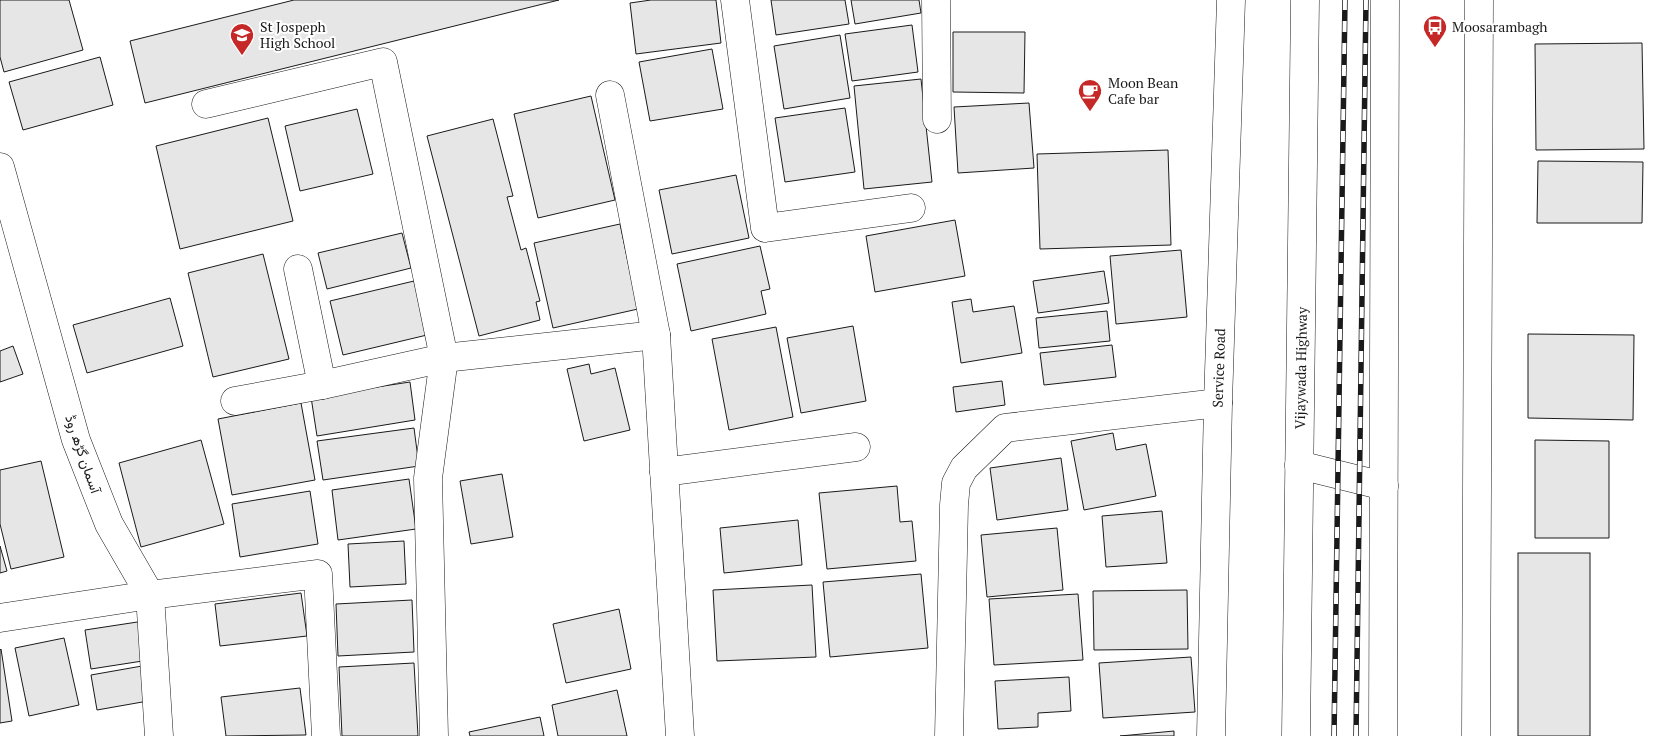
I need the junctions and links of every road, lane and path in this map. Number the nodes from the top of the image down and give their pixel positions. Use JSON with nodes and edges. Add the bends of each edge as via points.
{"nodes":[{"id":1,"x":735,"y":0,"type":"edge"},
{"id":2,"x":936,"y":0,"type":"edge"},
{"id":3,"x":1231,"y":0,"type":"edge"},
{"id":4,"x":1305,"y":0,"type":"edge"},
{"id":5,"x":1385,"y":0,"type":"edge"},
{"id":6,"x":1479,"y":0,"type":"edge"},
{"id":7,"x":610,"y":95,"type":"dead end"},
{"id":8,"x":206,"y":104,"type":"dead end"},
{"id":9,"x":937,"y":119,"type":"dead end"},
{"id":10,"x":0,"y":167,"type":"edge"},
{"id":11,"x":911,"y":208,"type":"dead end"},
{"id":12,"x":298,"y":269,"type":"dead end"},
{"id":13,"x":656,"y":335,"type":"junction"},
{"id":14,"x":444,"y":358,"type":"junction"},
{"id":15,"x":322,"y":385,"type":"junction"},
{"id":16,"x":235,"y":401,"type":"dead end"},
{"id":17,"x":1218,"y":403,"type":"junction"},
{"id":18,"x":856,"y":447,"type":"dead end"},
{"id":19,"x":1299,"y":465,"type":"junction"},
{"id":20,"x":664,"y":472,"type":"junction"},
{"id":21,"x":1384,"y":486,"type":"junction"},
{"id":22,"x":150,"y":595,"type":"junction"},
{"id":23,"x":0,"y":618,"type":"edge"},
{"id":24,"x":159,"y":736,"type":"edge"},
{"id":25,"x":326,"y":736,"type":"edge"},
{"id":26,"x":434,"y":736,"type":"edge"},
{"id":27,"x":680,"y":736,"type":"edge"},
{"id":28,"x":949,"y":736,"type":"edge"},
{"id":29,"x":1211,"y":736,"type":"edge"},
{"id":30,"x":1296,"y":736,"type":"edge"},
{"id":31,"x":1383,"y":736,"type":"edge"},
{"id":32,"x":1476,"y":736,"type":"edge"}],
"edges":[{"from":1,"to":11,"type":"main road","via":[[766,228]]},
{"from":2,"to":9,"type":"main road"},
{"from":3,"to":17,"type":"main road","name":"Service Road"},
{"from":4,"to":19,"type":"main road","name":"Vijaywada Highway"},
{"from":5,"to":21,"type":"main road"},
{"from":6,"to":32,"type":"main road"},
{"from":7,"to":13,"type":"main road"},
{"from":8,"to":14,"type":"main road","via":[[382,62]]},
{"from":10,"to":22,"type":"main road","name":"آسمان گڑھ روڈ","via":[[76,440],[109,524]]},
{"from":12,"to":15,"type":"main road"},
{"from":13,"to":14,"type":"main road"},
{"from":13,"to":20,"type":"main road"},
{"from":14,"to":15,"type":"main road"},
{"from":14,"to":26,"type":"main road","via":[[428,478]]},
{"from":15,"to":16,"type":"main road"},
{"from":17,"to":28,"type":"main road","via":[[1005,428],[964,468],[956,483],[954,505]]},
{"from":17,"to":29,"type":"main road","name":"Service Road"},
{"from":18,"to":20,"type":"main road"},
{"from":19,"to":21,"type":"main road"},
{"from":19,"to":30,"type":"main road","name":"Vijaywada Highway"},
{"from":20,"to":27,"type":"main road"},
{"from":21,"to":31,"type":"main road"},
{"from":22,"to":23,"type":"main road"},
{"from":22,"to":24,"type":"main road","name":"آسمان گڑھ روڈ"},
{"from":22,"to":25,"type":"main road","via":[[318,574]]}]}
